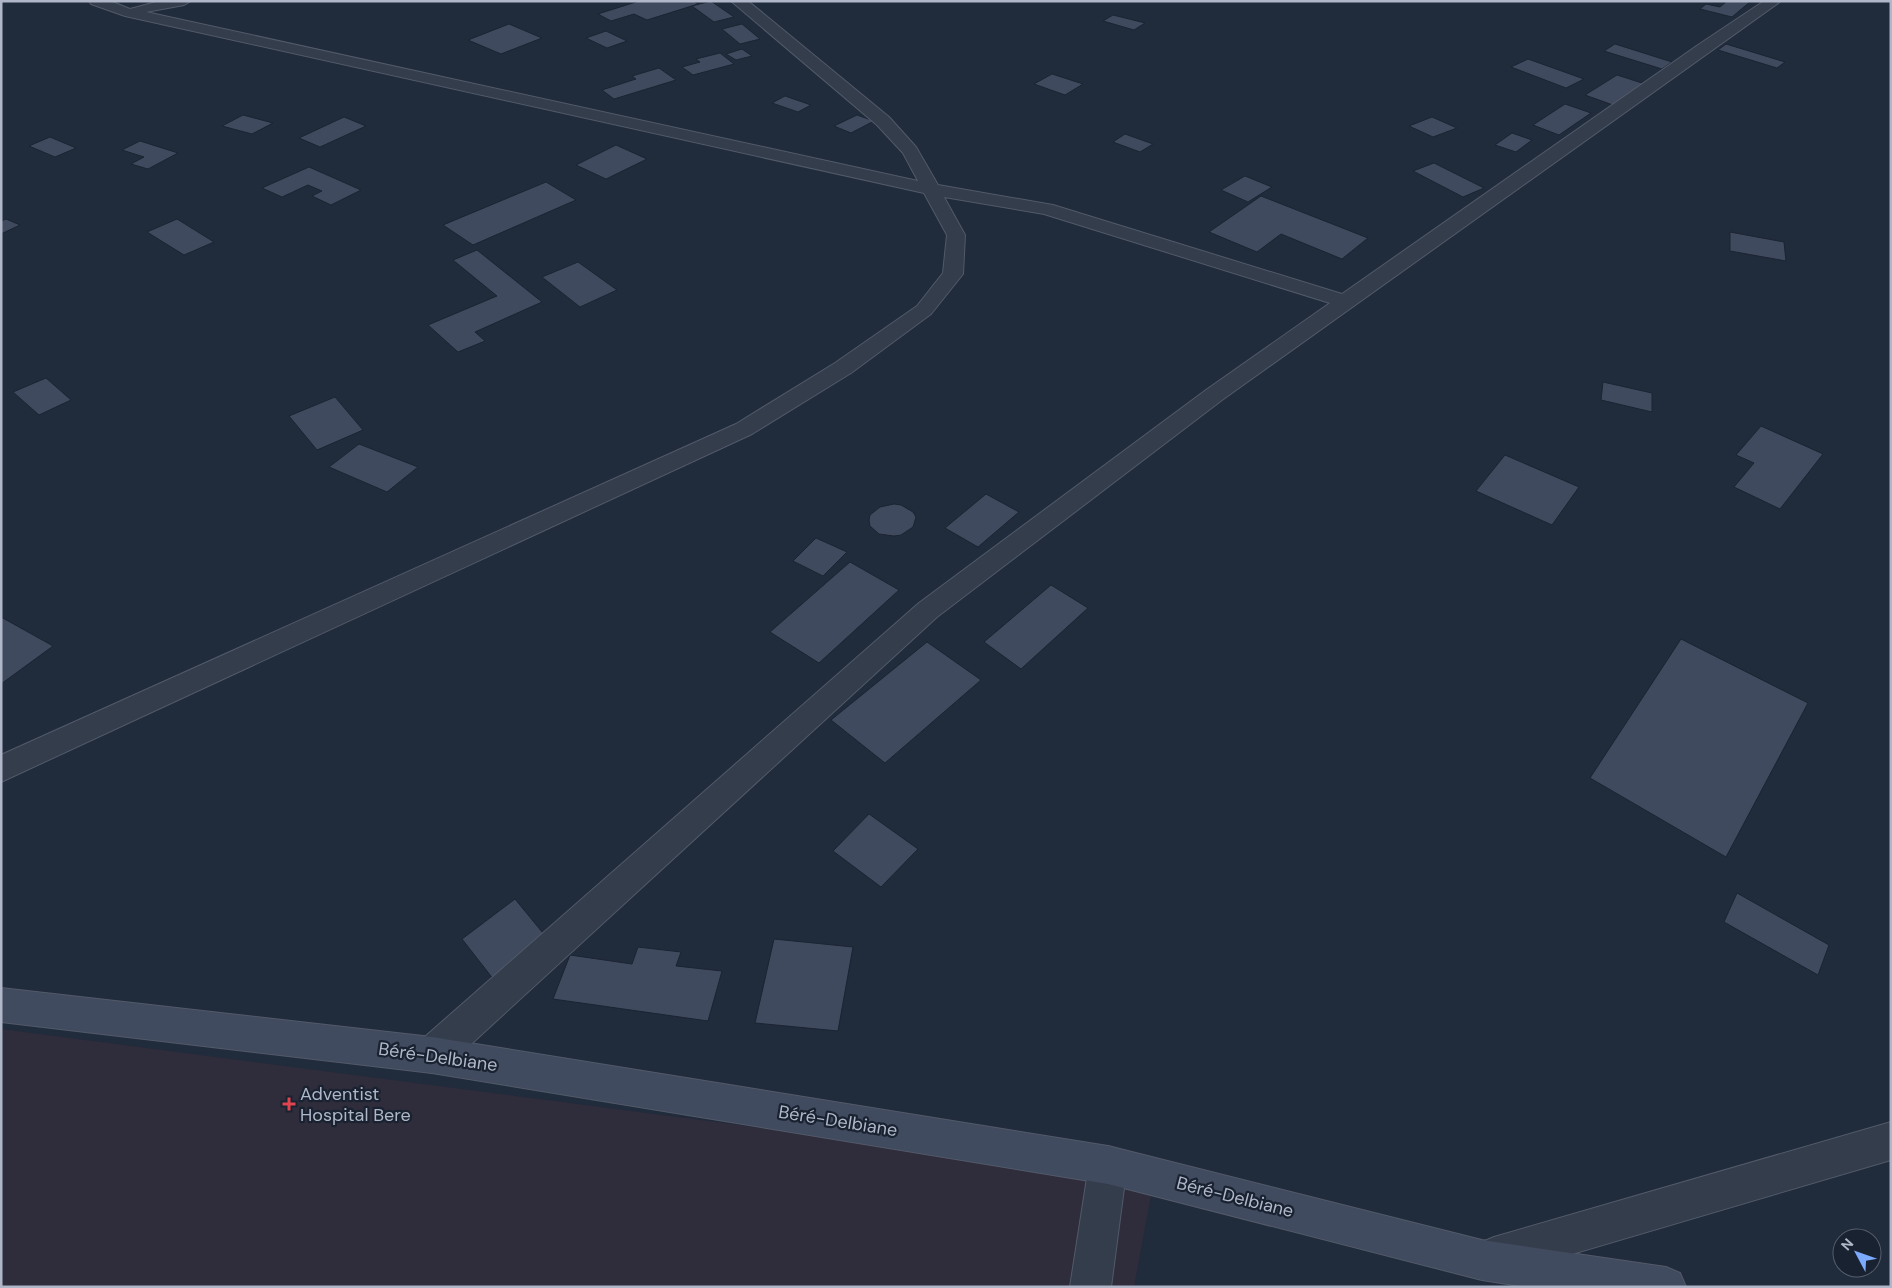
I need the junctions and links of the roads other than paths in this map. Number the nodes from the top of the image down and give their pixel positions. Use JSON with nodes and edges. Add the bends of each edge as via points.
{"nodes":[{"id":1,"x":96,"y":1,"type":"edge"},
{"id":2,"x":184,"y":1,"type":"edge"},
{"id":3,"x":738,"y":1,"type":"edge"},
{"id":4,"x":1774,"y":1,"type":"edge"},
{"id":5,"x":125,"y":12,"type":"junction"},
{"id":6,"x":929,"y":188,"type":"junction"},
{"id":7,"x":1346,"y":302,"type":"junction"},
{"id":8,"x":1,"y":769,"type":"edge"},
{"id":9,"x":1,"y":1005,"type":"edge"},
{"id":10,"x":432,"y":1055,"type":"junction"},
{"id":11,"x":1891,"y":1141,"type":"edge"},
{"id":12,"x":1108,"y":1165,"type":"junction"},
{"id":13,"x":1482,"y":1260,"type":"junction"},
{"id":14,"x":1090,"y":1287,"type":"edge"},
{"id":15,"x":1666,"y":1287,"type":"edge"}],
"edges":[{"from":1,"to":5,"type":"street"},
{"from":2,"to":5,"type":"street"},
{"from":3,"to":6,"type":"street","via":[[884,121],[910,151]]},
{"from":4,"to":7,"type":"street"},
{"from":5,"to":6,"type":"street"},
{"from":6,"to":7,"type":"street","via":[[1047,209]]},
{"from":6,"to":8,"type":"street","via":[[956,235],[952,274],[924,310],[843,368],[744,429]]},
{"from":7,"to":10,"type":"street","via":[[1214,395],[928,610]]},
{"from":9,"to":10,"type":"street","name":"Béré-Delbiane"},
{"from":10,"to":12,"type":"street","name":"Béré-Delbiane"},
{"from":11,"to":13,"type":"street"},
{"from":12,"to":13,"type":"street","name":"Béré-Delbiane"},
{"from":12,"to":14,"type":"street"},
{"from":13,"to":15,"type":"street","name":"Béré-Delbiane"}]}
